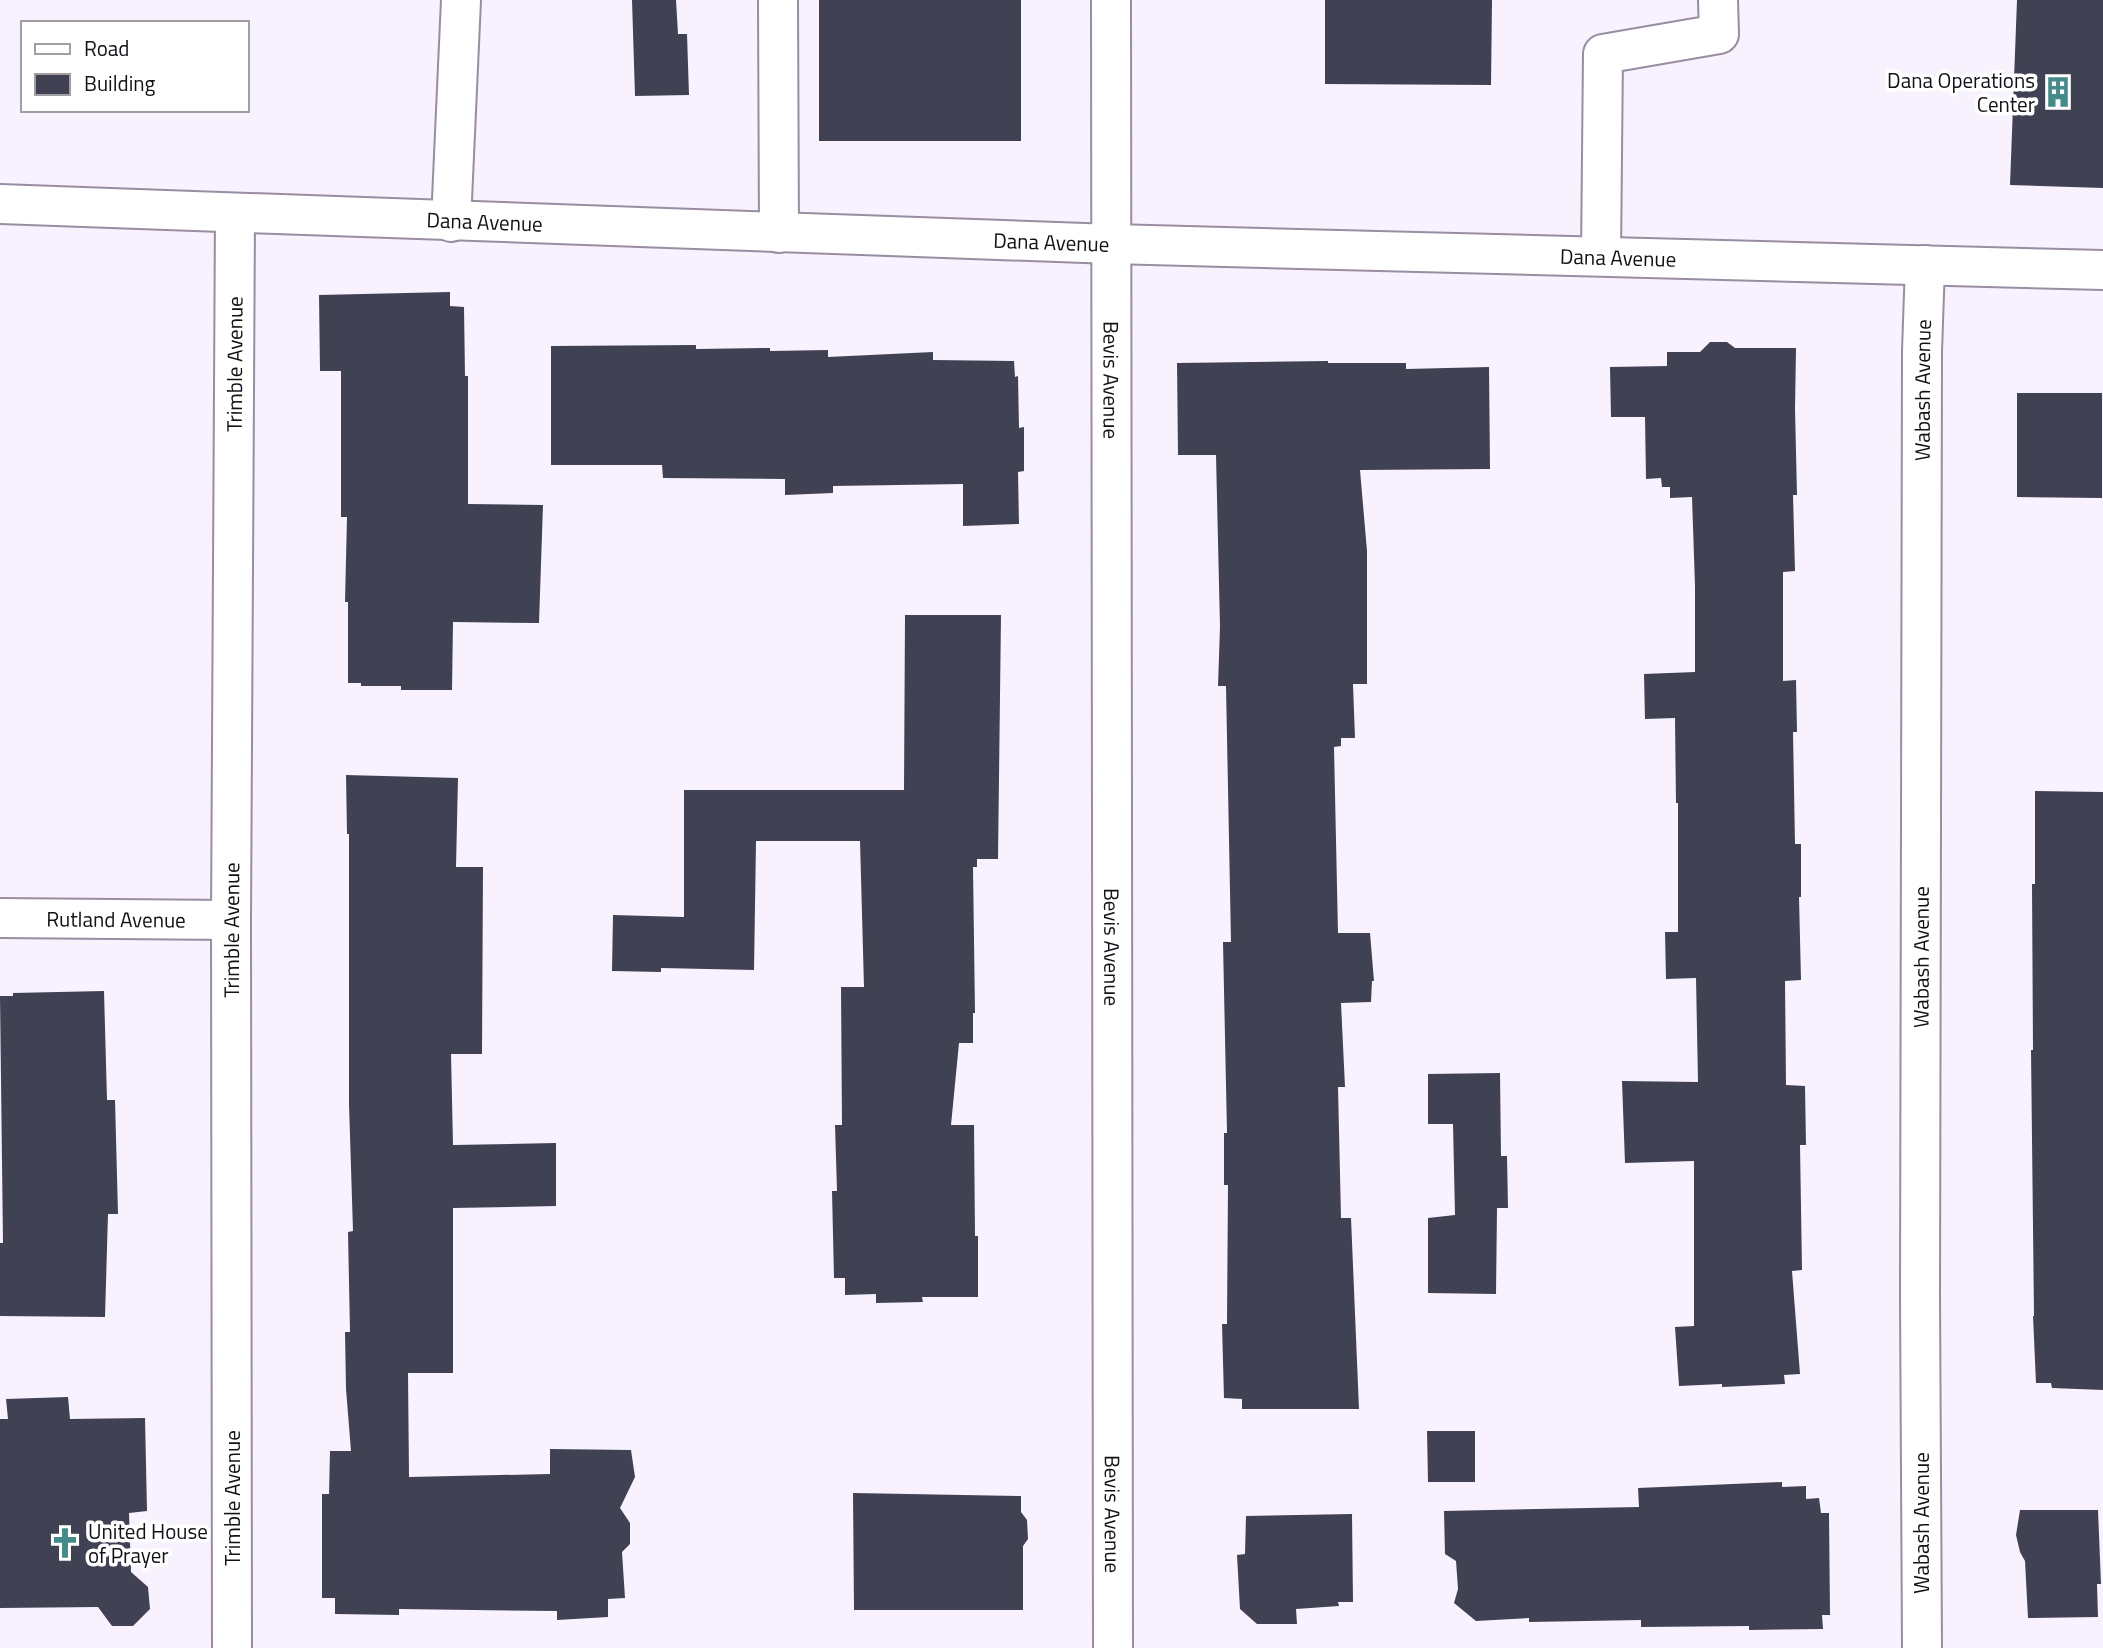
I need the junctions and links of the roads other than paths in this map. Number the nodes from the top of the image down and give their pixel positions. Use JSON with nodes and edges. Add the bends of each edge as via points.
{"nodes":[{"id":1,"x":461,"y":0,"type":"edge"},
{"id":2,"x":778,"y":0,"type":"edge"},
{"id":3,"x":1111,"y":0,"type":"edge"},
{"id":4,"x":1718,"y":0,"type":"edge"},
{"id":5,"x":0,"y":204,"type":"edge"},
{"id":6,"x":235,"y":214,"type":"junction"},
{"id":7,"x":451,"y":222,"type":"junction"},
{"id":8,"x":779,"y":233,"type":"junction"},
{"id":9,"x":1112,"y":244,"type":"junction"},
{"id":10,"x":1601,"y":256,"type":"junction"},
{"id":11,"x":1925,"y":265,"type":"junction"},
{"id":12,"x":2103,"y":270,"type":"edge"},
{"id":13,"x":0,"y":918,"type":"edge"},
{"id":14,"x":231,"y":920,"type":"junction"},
{"id":15,"x":232,"y":1648,"type":"edge"},
{"id":16,"x":1113,"y":1648,"type":"edge"},
{"id":17,"x":1922,"y":1648,"type":"edge"}],
"edges":[{"from":1,"to":7,"type":"street"},
{"from":2,"to":8,"type":"street"},
{"from":3,"to":9,"type":"street","name":"Bevis Avenue"},
{"from":4,"to":10,"type":"street","via":[[1719,33],[1603,54]]},
{"from":5,"to":6,"type":"street","name":"Dana Avenue"},
{"from":6,"to":7,"type":"street","name":"Dana Avenue"},
{"from":6,"to":14,"type":"street","name":"Trimble Avenue"},
{"from":7,"to":8,"type":"street","name":"Dana Avenue"},
{"from":8,"to":9,"type":"street","name":"Dana Avenue"},
{"from":9,"to":10,"type":"street","name":"Dana Avenue"},
{"from":9,"to":16,"type":"street","name":"Bevis Avenue"},
{"from":10,"to":11,"type":"street","name":"Dana Avenue"},
{"from":11,"to":12,"type":"street","name":"Dana Avenue"},
{"from":11,"to":17,"type":"street","name":"Wabash Avenue"},
{"from":13,"to":14,"type":"street","name":"Rutland Avenue"},
{"from":14,"to":15,"type":"street","name":"Trimble Avenue"}]}
